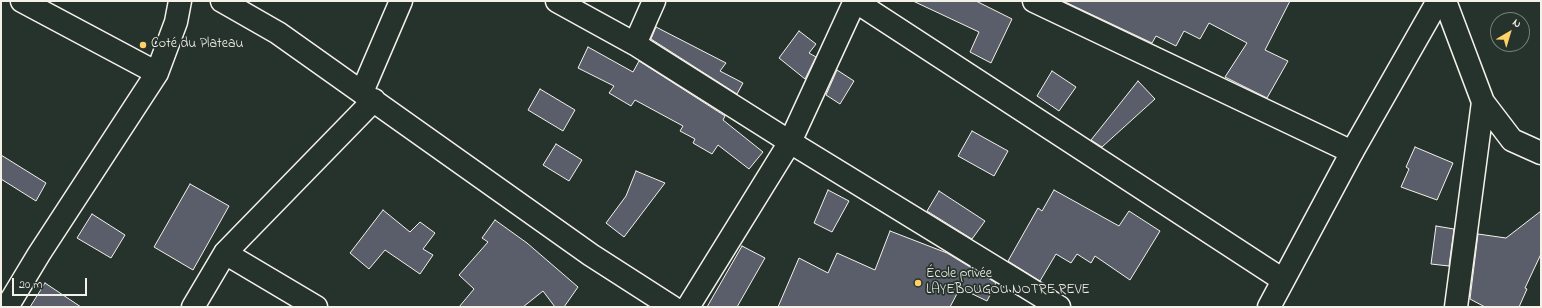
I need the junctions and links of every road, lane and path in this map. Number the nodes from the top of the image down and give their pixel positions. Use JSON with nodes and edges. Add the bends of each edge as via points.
{"nodes":[{"id":1,"x":22,"y":1,"type":"edge"},
{"id":2,"x":180,"y":1,"type":"edge"},
{"id":3,"x":222,"y":1,"type":"edge"},
{"id":4,"x":402,"y":1,"type":"edge"},
{"id":5,"x":557,"y":1,"type":"edge"},
{"id":6,"x":654,"y":1,"type":"edge"},
{"id":7,"x":855,"y":1,"type":"edge"},
{"id":8,"x":1034,"y":1,"type":"edge"},
{"id":9,"x":1438,"y":1,"type":"edge"},
{"id":10,"x":1445,"y":1,"type":"edge"},
{"id":11,"x":635,"y":44,"type":"junction"},
{"id":12,"x":157,"y":73,"type":"junction"},
{"id":13,"x":368,"y":96,"type":"junction"},
{"id":14,"x":1483,"y":102,"type":"junction"},
{"id":15,"x":790,"y":142,"type":"junction"},
{"id":16,"x":1352,"y":152,"type":"junction"},
{"id":17,"x":1541,"y":154,"type":"edge"},
{"id":18,"x":225,"y":253,"type":"junction"},
{"id":19,"x":1283,"y":280,"type":"junction"},
{"id":20,"x":7,"y":307,"type":"edge"},
{"id":21,"x":193,"y":307,"type":"edge"},
{"id":22,"x":316,"y":307,"type":"edge"},
{"id":23,"x":672,"y":307,"type":"edge"},
{"id":24,"x":688,"y":307,"type":"edge"},
{"id":25,"x":1059,"y":307,"type":"edge"},
{"id":26,"x":1269,"y":307,"type":"edge"},
{"id":27,"x":1456,"y":307,"type":"edge"}],
"edges":[{"from":1,"to":12,"type":"street"},
{"from":2,"to":12,"type":"street","via":[[176,22]]},
{"from":3,"to":13,"type":"street","via":[[278,33]]},
{"from":4,"to":13,"type":"street"},
{"from":5,"to":11,"type":"street"},
{"from":6,"to":11,"type":"street"},
{"from":7,"to":15,"type":"street"},
{"from":7,"to":19,"type":"street"},
{"from":8,"to":16,"type":"street"},
{"from":9,"to":16,"type":"street"},
{"from":10,"to":14,"type":"street"},
{"from":11,"to":15,"type":"street"},
{"from":12,"to":20,"type":"street"},
{"from":13,"to":18,"type":"street"},
{"from":13,"to":23,"type":"street","via":[[591,255]]},
{"from":14,"to":17,"type":"street","via":[[1512,140]]},
{"from":14,"to":27,"type":"street"},
{"from":15,"to":24,"type":"street"},
{"from":15,"to":25,"type":"street"},
{"from":16,"to":19,"type":"street"},
{"from":18,"to":21,"type":"street"},
{"from":18,"to":22,"type":"street"},
{"from":19,"to":26,"type":"street"}]}
